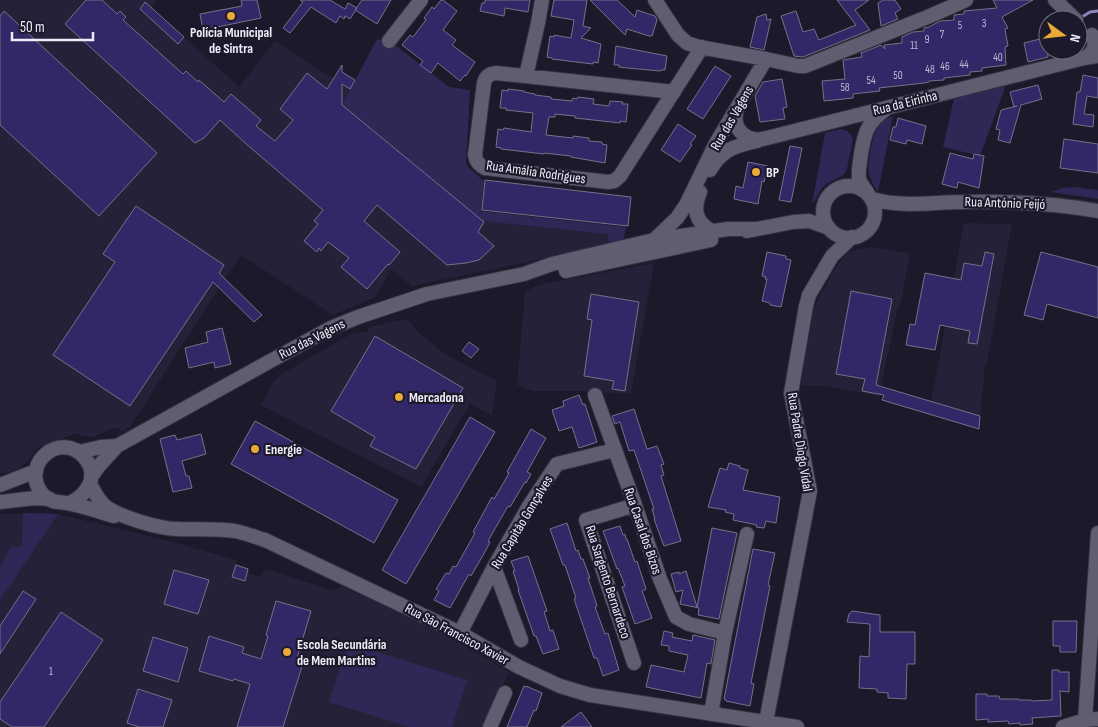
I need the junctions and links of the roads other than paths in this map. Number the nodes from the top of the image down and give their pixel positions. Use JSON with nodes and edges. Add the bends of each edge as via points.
{"nodes":[{"id":1,"x":422,"y":0,"type":"edge"},
{"id":2,"x":542,"y":0,"type":"edge"},
{"id":3,"x":656,"y":0,"type":"edge"},
{"id":4,"x":966,"y":0,"type":"edge"},
{"id":5,"x":1054,"y":0,"type":"edge"},
{"id":6,"x":1065,"y":10,"type":"edge"},
{"id":7,"x":1095,"y":38,"type":"edge"},
{"id":8,"x":389,"y":40,"type":"dead end"},
{"id":9,"x":702,"y":47,"type":"junction"},
{"id":10,"x":1091,"y":57,"type":"edge"},
{"id":11,"x":766,"y":59,"type":"junction"},
{"id":12,"x":526,"y":76,"type":"junction"},
{"id":13,"x":674,"y":92,"type":"junction"},
{"id":14,"x":738,"y":106,"type":"junction"},
{"id":15,"x":897,"y":106,"type":"junction"},
{"id":16,"x":839,"y":120,"type":"junction"},
{"id":17,"x":763,"y":139,"type":"junction"},
{"id":18,"x":862,"y":146,"type":"junction"},
{"id":19,"x":859,"y":167,"type":"junction"},
{"id":20,"x":844,"y":186,"type":"junction"},
{"id":21,"x":870,"y":196,"type":"junction"},
{"id":22,"x":826,"y":201,"type":"junction"},
{"id":23,"x":911,"y":205,"type":"junction"},
{"id":24,"x":1098,"y":211,"type":"edge"},
{"id":25,"x":793,"y":222,"type":"junction"},
{"id":26,"x":873,"y":222,"type":"junction"},
{"id":27,"x":754,"y":229,"type":"junction"},
{"id":28,"x":831,"y":230,"type":"junction"},
{"id":29,"x":712,"y":231,"type":"junction"},
{"id":30,"x":852,"y":237,"type":"junction"},
{"id":31,"x":654,"y":240,"type":"junction"},
{"id":32,"x":832,"y":256,"type":"junction"},
{"id":33,"x":524,"y":274,"type":"junction"},
{"id":34,"x":594,"y":395,"type":"dead end"},
{"id":35,"x":117,"y":446,"type":"junction"},
{"id":36,"x":614,"y":450,"type":"junction"},
{"id":37,"x":79,"y":452,"type":"junction"},
{"id":38,"x":36,"y":471,"type":"junction"},
{"id":39,"x":91,"y":480,"type":"junction"},
{"id":40,"x":0,"y":485,"type":"edge"},
{"id":41,"x":50,"y":500,"type":"junction"},
{"id":42,"x":0,"y":502,"type":"edge"},
{"id":43,"x":70,"y":503,"type":"junction"},
{"id":44,"x":635,"y":505,"type":"junction"},
{"id":45,"x":127,"y":517,"type":"junction"},
{"id":46,"x":748,"y":534,"type":"dead end"},
{"id":47,"x":1098,"y":534,"type":"edge"},
{"id":48,"x":494,"y":567,"type":"junction"},
{"id":49,"x":460,"y":633,"type":"junction"},
{"id":50,"x":725,"y":633,"type":"junction"},
{"id":51,"x":521,"y":640,"type":"dead end"},
{"id":52,"x":634,"y":663,"type":"dead end"},
{"id":53,"x":505,"y":693,"type":"dead end"},
{"id":54,"x":711,"y":714,"type":"junction"},
{"id":55,"x":1092,"y":719,"type":"edge"},
{"id":56,"x":766,"y":722,"type":"junction"},
{"id":57,"x":490,"y":727,"type":"edge"},
{"id":58,"x":796,"y":727,"type":"edge"},
{"id":59,"x":1064,"y":727,"type":"edge"}],
"edges":[{"from":1,"to":8,"type":"street"},
{"from":2,"to":12,"type":"street"},
{"from":3,"to":9,"type":"street","via":[[678,35],[687,43]]},
{"from":4,"to":11,"type":"street","via":[[805,66]]},
{"from":5,"to":6,"type":"street"},
{"from":7,"to":10,"type":"street"},
{"from":9,"to":11,"type":"street"},
{"from":9,"to":13,"type":"street","name":"Rua Amália Rodrigues"},
{"from":10,"to":15,"type":"street","name":"Rua da Eirinha"},
{"from":11,"to":14,"type":"street","name":"Rua das Vagens"},
{"from":12,"to":13,"type":"street","name":"Rua Amália Rodrigues"},
{"from":12,"to":13,"type":"street","name":"Rua Amália Rodrigues","via":[[496,73],[486,77],[475,155],[480,166],[614,181]]},
{"from":14,"to":17,"type":"street","via":[[736,123],[741,133],[751,139]]},
{"from":14,"to":31,"type":"street","name":"Rua das Vagens","via":[[686,205]]},
{"from":15,"to":16,"type":"street","name":"Rua da Eirinha"},
{"from":15,"to":18,"type":"street","via":[[874,119],[865,133]]},
{"from":16,"to":17,"type":"street","name":"Rua da Eirinha"},
{"from":16,"to":18,"type":"street","via":[[855,126],[861,135]]},
{"from":17,"to":29,"type":"street","name":"Rua das Vagens","via":[[726,151],[710,171],[696,205],[698,218]]},
{"from":18,"to":19,"type":"street"},
{"from":19,"to":20,"type":"street"},
{"from":19,"to":21,"type":"street","via":[[859,178]]},
{"from":20,"to":21,"type":"street","via":[[860,188]]},
{"from":20,"to":22,"type":"street","via":[[836,189]]},
{"from":21,"to":23,"type":"street","name":"Rua António Feijó","via":[[892,204]]},
{"from":21,"to":26,"type":"street","via":[[875,206]]},
{"from":22,"to":25,"type":"street","via":[[818,210]]},
{"from":22,"to":28,"type":"street","via":[[825,222]]},
{"from":23,"to":24,"type":"street","name":"Rua António Feijó","via":[[1018,203],[1074,206]]},
{"from":23,"to":26,"type":"street","name":"Rua António Feijó","via":[[892,210]]},
{"from":25,"to":27,"type":"street"},
{"from":25,"to":28,"type":"street","via":[[809,221]]},
{"from":26,"to":30,"type":"street","via":[[864,233]]},
{"from":27,"to":29,"type":"street"},
{"from":27,"to":33,"type":"street","name":"Rua das Vagens","via":[[551,274]]},
{"from":28,"to":30,"type":"street"},
{"from":28,"to":32,"type":"street","name":"Rua Padre Diogo Vidal"},
{"from":29,"to":31,"type":"street"},
{"from":30,"to":32,"type":"street","name":"Rua Padre Diogo Vidal"},
{"from":31,"to":33,"type":"street","name":"Rua das Vagens","via":[[552,264]]},
{"from":32,"to":56,"type":"street","name":"Rua Padre Diogo Vidal","via":[[809,295],[791,393],[810,491]]},
{"from":33,"to":35,"type":"street","name":"Rua das Vagens","via":[[428,294],[331,328]]},
{"from":34,"to":36,"type":"street","name":"Rua Casal dos Bizos"},
{"from":35,"to":37,"type":"street","name":"Rua das Vagens"},
{"from":35,"to":39,"type":"street","name":"Rua das Vagens"},
{"from":36,"to":44,"type":"street","name":"Rua Casal dos Bizos"},
{"from":36,"to":48,"type":"street","name":"Rua Capitão Gonçalves","via":[[557,464]]},
{"from":37,"to":38,"type":"street","via":[[64,447],[55,449],[40,460]]},
{"from":37,"to":39,"type":"street","via":[[90,467]]},
{"from":38,"to":40,"type":"street"},
{"from":38,"to":41,"type":"street","via":[[39,488]]},
{"from":39,"to":43,"type":"street","via":[[84,494]]},
{"from":39,"to":45,"type":"street","name":"Rua São Francisco Xavier","via":[[96,494],[106,506]]},
{"from":41,"to":42,"type":"street","via":[[35,498]]},
{"from":41,"to":43,"type":"street"},
{"from":43,"to":45,"type":"street","name":"Rua São Francisco Xavier"},
{"from":44,"to":50,"type":"street","name":"Rua Casal dos Bizos","via":[[676,617],[689,624]]},
{"from":44,"to":52,"type":"street","name":"Rua Sargento Bernardeco","via":[[586,520]]},
{"from":45,"to":49,"type":"street","name":"Rua São Francisco Xavier","via":[[170,528],[227,530],[253,536]]},
{"from":46,"to":50,"type":"street"},
{"from":47,"to":55,"type":"street"},
{"from":48,"to":49,"type":"street","name":"Rua Capitão Gonçalves"},
{"from":48,"to":51,"type":"street"},
{"from":49,"to":54,"type":"street","name":"Rua São Francisco Xavier","via":[[518,667],[560,686],[590,695]]},
{"from":50,"to":54,"type":"street"},
{"from":53,"to":57,"type":"street"},
{"from":54,"to":56,"type":"street","name":"Rua São Francisco Xavier"},
{"from":55,"to":59,"type":"street"},
{"from":56,"to":58,"type":"street","name":"Rua São Francisco Xavier"}]}
